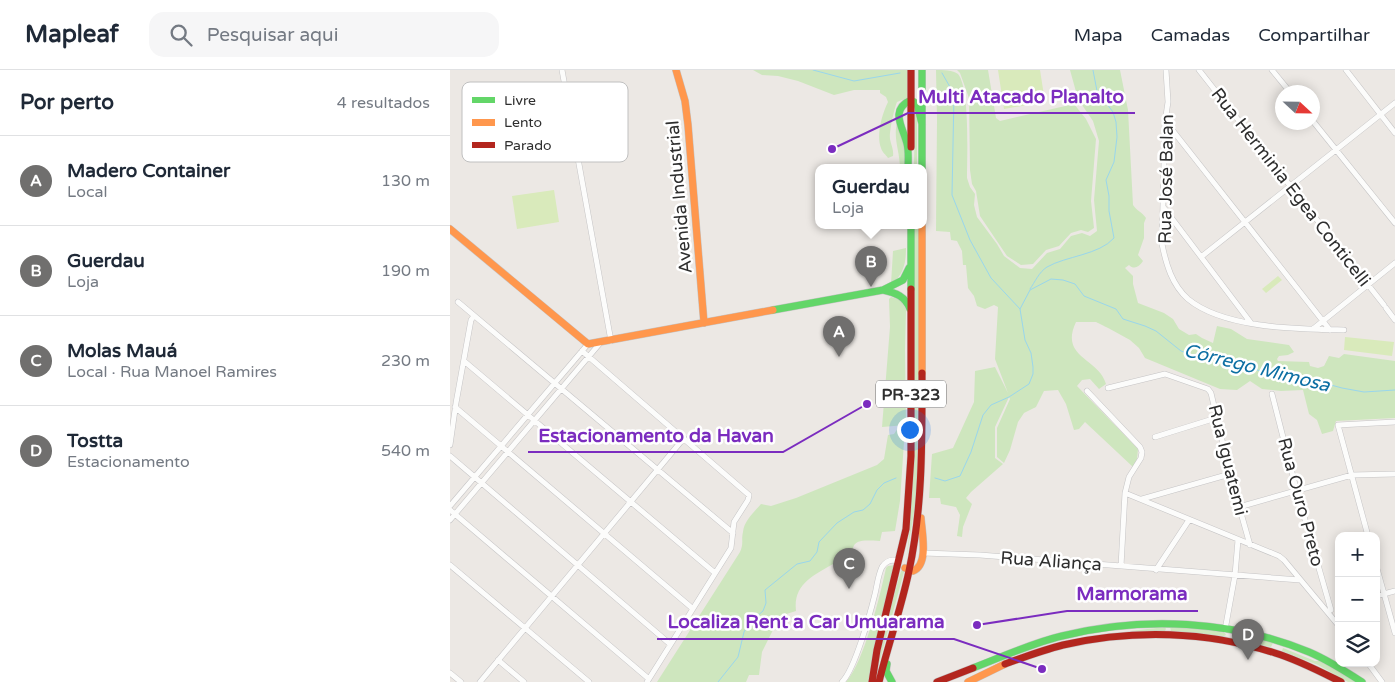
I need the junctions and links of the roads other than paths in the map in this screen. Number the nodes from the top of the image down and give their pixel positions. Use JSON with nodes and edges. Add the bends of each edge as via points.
{"nodes":[{"id":1,"x":676,"y":70,"type":"edge"},
{"id":2,"x":911,"y":70,"type":"edge"},
{"id":3,"x":924,"y":70,"type":"edge"},
{"id":4,"x":1166,"y":70,"type":"edge"},
{"id":5,"x":1199,"y":70,"type":"edge"},
{"id":6,"x":1272,"y":70,"type":"edge"},
{"id":7,"x":1346,"y":70,"type":"edge"},
{"id":8,"x":1284,"y":85,"type":"edge"},
{"id":9,"x":911,"y":100,"type":"junction"},
{"id":10,"x":1395,"y":102,"type":"edge"},
{"id":11,"x":1380,"y":114,"type":"junction"},
{"id":12,"x":1165,"y":122,"type":"junction"},
{"id":13,"x":922,"y":124,"type":"junction"},
{"id":14,"x":1320,"y":130,"type":"edge"},
{"id":15,"x":1395,"y":133,"type":"edge"},
{"id":16,"x":1336,"y":149,"type":"junction"},
{"id":17,"x":579,"y":162,"type":"edge"},
{"id":18,"x":909,"y":164,"type":"edge"},
{"id":19,"x":910,"y":164,"type":"edge"},
{"id":20,"x":922,"y":164,"type":"edge"},
{"id":21,"x":1290,"y":186,"type":"junction"},
{"id":22,"x":1164,"y":208,"type":"junction"},
{"id":23,"x":1245,"y":222,"type":"junction"},
{"id":24,"x":1395,"y":223,"type":"edge"},
{"id":25,"x":450,"y":228,"type":"edge"},
{"id":26,"x":911,"y":229,"type":"edge"},
{"id":27,"x":922,"y":229,"type":"edge"},
{"id":28,"x":1201,"y":257,"type":"junction"},
{"id":29,"x":911,"y":263,"type":"junction"},
{"id":30,"x":1395,"y":263,"type":"edge"},
{"id":31,"x":1368,"y":284,"type":"junction"},
{"id":32,"x":883,"y":290,"type":"junction"},
{"id":33,"x":458,"y":302,"type":"dead end"},
{"id":34,"x":474,"y":316,"type":"junction"},
{"id":35,"x":911,"y":317,"type":"junction"},
{"id":36,"x":1322,"y":320,"type":"junction"},
{"id":37,"x":1395,"y":320,"type":"edge"},
{"id":38,"x":704,"y":322,"type":"junction"},
{"id":39,"x":1252,"y":323,"type":"junction"},
{"id":40,"x":1312,"y":329,"type":"junction"},
{"id":41,"x":1330,"y":330,"type":"junction"},
{"id":42,"x":1344,"y":330,"type":"dead end"},
{"id":43,"x":611,"y":340,"type":"junction"},
{"id":44,"x":601,"y":342,"type":"junction"},
{"id":45,"x":588,"y":344,"type":"junction"},
{"id":46,"x":582,"y":351,"type":"junction"},
{"id":47,"x":588,"y":357,"type":"junction"},
{"id":48,"x":464,"y":361,"type":"junction"},
{"id":49,"x":554,"y":384,"type":"junction"},
{"id":50,"x":1108,"y":388,"type":"dead end"},
{"id":51,"x":561,"y":390,"type":"junction"},
{"id":52,"x":1087,"y":391,"type":"dead end"},
{"id":53,"x":1272,"y":394,"type":"dead end"},
{"id":54,"x":455,"y":408,"type":"junction"},
{"id":55,"x":528,"y":414,"type":"junction"},
{"id":56,"x":1216,"y":418,"type":"junction"},
{"id":57,"x":534,"y":420,"type":"junction"},
{"id":58,"x":1395,"y":422,"type":"edge"},
{"id":59,"x":1155,"y":436,"type":"dead end"},
{"id":60,"x":451,"y":438,"type":"edge"},
{"id":61,"x":684,"y":438,"type":"junction"},
{"id":62,"x":450,"y":445,"type":"edge"},
{"id":63,"x":501,"y":446,"type":"junction"},
{"id":64,"x":508,"y":452,"type":"junction"},
{"id":65,"x":450,"y":456,"type":"edge"},
{"id":66,"x":657,"y":470,"type":"junction"},
{"id":67,"x":1230,"y":474,"type":"junction"},
{"id":68,"x":1395,"y":474,"type":"edge"},
{"id":69,"x":1352,"y":475,"type":"junction"},
{"id":70,"x":475,"y":477,"type":"junction"},
{"id":71,"x":481,"y":483,"type":"junction"},
{"id":72,"x":921,"y":492,"type":"junction"},
{"id":73,"x":1297,"y":492,"type":"junction"},
{"id":74,"x":1125,"y":493,"type":"junction"},
{"id":75,"x":1141,"y":499,"type":"junction"},
{"id":76,"x":631,"y":502,"type":"junction"},
{"id":77,"x":450,"y":506,"type":"edge"},
{"id":78,"x":1239,"y":507,"type":"junction"},
{"id":79,"x":452,"y":512,"type":"edge"},
{"id":80,"x":450,"y":520,"type":"edge"},
{"id":81,"x":1188,"y":520,"type":"junction"},
{"id":82,"x":1367,"y":532,"type":"edge"},
{"id":83,"x":604,"y":533,"type":"junction"},
{"id":84,"x":732,"y":533,"type":"junction"},
{"id":85,"x":1238,"y":540,"type":"junction"},
{"id":86,"x":1250,"y":545,"type":"junction"},
{"id":87,"x":923,"y":553,"type":"junction"},
{"id":88,"x":450,"y":565,"type":"edge"},
{"id":89,"x":578,"y":565,"type":"junction"},
{"id":90,"x":904,"y":566,"type":"junction"},
{"id":91,"x":1120,"y":566,"type":"junction"},
{"id":92,"x":1156,"y":570,"type":"junction"},
{"id":93,"x":715,"y":572,"type":"junction"},
{"id":94,"x":1235,"y":575,"type":"junction"},
{"id":95,"x":1379,"y":577,"type":"edge"},
{"id":96,"x":1300,"y":580,"type":"junction"},
{"id":97,"x":1395,"y":591,"type":"edge"},
{"id":98,"x":1384,"y":594,"type":"junction"},
{"id":99,"x":1380,"y":595,"type":"edge"},
{"id":100,"x":552,"y":596,"type":"junction"},
{"id":101,"x":692,"y":608,"type":"junction"},
{"id":102,"x":1335,"y":608,"type":"edge"},
{"id":103,"x":1329,"y":610,"type":"junction"},
{"id":104,"x":1336,"y":622,"type":"edge"},
{"id":105,"x":1168,"y":625,"type":"junction"},
{"id":106,"x":892,"y":627,"type":"junction"},
{"id":107,"x":525,"y":628,"type":"junction"},
{"id":108,"x":1228,"y":631,"type":"junction"},
{"id":109,"x":1395,"y":633,"type":"edge"},
{"id":110,"x":1168,"y":635,"type":"junction"},
{"id":111,"x":1230,"y":641,"type":"junction"},
{"id":112,"x":1042,"y":642,"type":"junction"},
{"id":113,"x":1280,"y":642,"type":"junction"},
{"id":114,"x":670,"y":644,"type":"junction"},
{"id":115,"x":1044,"y":650,"type":"junction"},
{"id":116,"x":1276,"y":652,"type":"junction"},
{"id":117,"x":498,"y":660,"type":"junction"},
{"id":118,"x":1005,"y":664,"type":"junction"},
{"id":119,"x":1371,"y":667,"type":"edge"},
{"id":120,"x":973,"y":668,"type":"junction"},
{"id":121,"x":450,"y":673,"type":"edge"},
{"id":122,"x":648,"y":680,"type":"edge"},
{"id":123,"x":461,"y":682,"type":"edge"},
{"id":124,"x":480,"y":682,"type":"edge"},
{"id":125,"x":524,"y":682,"type":"edge"},
{"id":126,"x":589,"y":682,"type":"edge"},
{"id":127,"x":842,"y":682,"type":"edge"},
{"id":128,"x":872,"y":682,"type":"edge"},
{"id":129,"x":879,"y":682,"type":"edge"},
{"id":130,"x":892,"y":682,"type":"edge"},
{"id":131,"x":937,"y":682,"type":"edge"},
{"id":132,"x":950,"y":682,"type":"edge"},
{"id":133,"x":968,"y":682,"type":"edge"},
{"id":134,"x":976,"y":682,"type":"edge"},
{"id":135,"x":1341,"y":682,"type":"edge"},
{"id":136,"x":1362,"y":682,"type":"edge"},
{"id":137,"x":1382,"y":682,"type":"edge"}],
"edges":[{"from":1,"to":38,"type":"main road","name":"Avenida Industrial","via":[[688,125]]},
{"from":2,"to":9,"type":"main road"},
{"from":3,"to":13,"type":"main road"},
{"from":4,"to":12,"type":"street","name":"Rua José Balan","via":[[1168,102]]},
{"from":5,"to":21,"type":"street","name":"Rua Herminia Egea Conticelli"},
{"from":6,"to":8,"type":"street"},
{"from":7,"to":11,"type":"street"},
{"from":9,"to":13,"type":"main road","via":[[918,107]]},
{"from":9,"to":18,"type":"main road","via":[[900,106],[898,114]]},
{"from":9,"to":19,"type":"main road"},
{"from":10,"to":11,"type":"street"},
{"from":11,"to":15,"type":"street"},
{"from":11,"to":16,"type":"street"},
{"from":12,"to":22,"type":"street","name":"Rua José Balan"},
{"from":12,"to":23,"type":"street"},
{"from":13,"to":20,"type":"main road"},
{"from":14,"to":16,"type":"street"},
{"from":16,"to":21,"type":"street"},
{"from":16,"to":24,"type":"street"},
{"from":17,"to":43,"type":"street"},
{"from":21,"to":23,"type":"street"},
{"from":21,"to":31,"type":"street","name":"Rua Herminia Egea Conticelli"},
{"from":22,"to":28,"type":"street"},
{"from":22,"to":39,"type":"street","name":"Rua José Balan","via":[[1164,255],[1181,292],[1205,309]]},
{"from":23,"to":28,"type":"street"},
{"from":23,"to":36,"type":"street"},
{"from":25,"to":45,"type":"main road"},
{"from":26,"to":29,"type":"main road","number":"PR-323"},
{"from":27,"to":72,"type":"main road","number":"PR-323"},
{"from":28,"to":39,"type":"street"},
{"from":29,"to":32,"type":"main road","via":[[903,280]]},
{"from":29,"to":35,"type":"main road","number":"PR-323"},
{"from":30,"to":31,"type":"street"},
{"from":31,"to":36,"type":"street"},
{"from":31,"to":37,"type":"street","name":"Rua Herminia Egea Conticelli"},
{"from":32,"to":35,"type":"main road","via":[[905,298]]},
{"from":32,"to":38,"type":"main road"},
{"from":33,"to":34,"type":"street"},
{"from":34,"to":48,"type":"street"},
{"from":34,"to":49,"type":"street"},
{"from":35,"to":90,"type":"main road","number":"PR-323","via":[[911,456]]},
{"from":36,"to":40,"type":"street"},
{"from":36,"to":41,"type":"street"},
{"from":38,"to":43,"type":"main road"},
{"from":39,"to":40,"type":"street","name":"Rua José Balan"},
{"from":40,"to":41,"type":"street","name":"Rua José Balan"},
{"from":41,"to":42,"type":"street","name":"Rua José Balan"},
{"from":43,"to":44,"type":"main road"},
{"from":44,"to":45,"type":"main road"},
{"from":44,"to":47,"type":"street"},
{"from":45,"to":46,"type":"street"},
{"from":46,"to":47,"type":"street"},
{"from":46,"to":49,"type":"street"},
{"from":47,"to":51,"type":"street"},
{"from":47,"to":61,"type":"street"},
{"from":48,"to":54,"type":"street"},
{"from":48,"to":55,"type":"street"},
{"from":49,"to":51,"type":"street"},
{"from":49,"to":55,"type":"street"},
{"from":50,"to":56,"type":"street","name":"Rua Iguatemi","via":[[1170,375],[1208,389]]},
{"from":51,"to":57,"type":"street"},
{"from":51,"to":66,"type":"street"},
{"from":52,"to":74,"type":"street","via":[[1142,452]]},
{"from":53,"to":73,"type":"street","name":"Rua Ouro Preto"},
{"from":54,"to":60,"type":"street"},
{"from":54,"to":63,"type":"street"},
{"from":55,"to":57,"type":"street"},
{"from":55,"to":63,"type":"street"},
{"from":56,"to":59,"type":"street"},
{"from":56,"to":67,"type":"street","name":"Rua Iguatemi"},
{"from":57,"to":64,"type":"street"},
{"from":57,"to":76,"type":"street"},
{"from":58,"to":69,"type":"street","via":[[1338,425]]},
{"from":60,"to":62,"type":"street"},
{"from":61,"to":66,"type":"street"},
{"from":61,"to":84,"type":"street","via":[[747,492],[749,497],[734,522]]},
{"from":63,"to":64,"type":"street"},
{"from":63,"to":70,"type":"street"},
{"from":64,"to":71,"type":"street"},
{"from":64,"to":83,"type":"street"},
{"from":65,"to":70,"type":"street"},
{"from":66,"to":76,"type":"street"},
{"from":66,"to":84,"type":"street"},
{"from":67,"to":75,"type":"street"},
{"from":67,"to":78,"type":"street","name":"Rua Iguatemi"},
{"from":68,"to":69,"type":"street"},
{"from":69,"to":73,"type":"street"},
{"from":69,"to":82,"type":"street"},
{"from":70,"to":71,"type":"street"},
{"from":70,"to":77,"type":"street"},
{"from":71,"to":79,"type":"street"},
{"from":71,"to":89,"type":"street"},
{"from":72,"to":87,"type":"main road"},
{"from":72,"to":90,"type":"main road","number":"PR-323"},
{"from":73,"to":78,"type":"street"},
{"from":73,"to":103,"type":"street","name":"Rua Ouro Preto"},
{"from":74,"to":75,"type":"street"},
{"from":74,"to":91,"type":"street"},
{"from":75,"to":81,"type":"street"},
{"from":76,"to":83,"type":"street"},
{"from":76,"to":93,"type":"street"},
{"from":78,"to":86,"type":"street","name":"Rua Iguatemi"},
{"from":79,"to":80,"type":"street"},
{"from":79,"to":100,"type":"street"},
{"from":81,"to":85,"type":"street"},
{"from":81,"to":92,"type":"street"},
{"from":83,"to":89,"type":"street"},
{"from":83,"to":101,"type":"street"},
{"from":84,"to":93,"type":"street","via":[[731,548]]},
{"from":85,"to":86,"type":"street"},
{"from":85,"to":94,"type":"street"},
{"from":86,"to":96,"type":"street","via":[[1279,556]]},
{"from":87,"to":90,"type":"main road","via":[[918,569]]},
{"from":87,"to":91,"type":"street","name":"Rua Aliança"},
{"from":88,"to":107,"type":"street"},
{"from":89,"to":100,"type":"street"},
{"from":89,"to":114,"type":"street"},
{"from":90,"to":106,"type":"main road","number":"PR-323"},
{"from":90,"to":127,"type":"street","via":[[894,560],[882,568],[852,665]]},
{"from":90,"to":128,"type":"main road","number":"PR-323","via":[[876,650]]},
{"from":91,"to":92,"type":"street","name":"Rua Aliança"},
{"from":92,"to":94,"type":"street","name":"Rua Aliança"},
{"from":93,"to":101,"type":"street"},
{"from":94,"to":96,"type":"street","name":"Rua Aliança"},
{"from":94,"to":108,"type":"street"},
{"from":95,"to":98,"type":"street"},
{"from":96,"to":103,"type":"street"},
{"from":97,"to":98,"type":"street"},
{"from":98,"to":99,"type":"street"},
{"from":98,"to":109,"type":"street"},
{"from":100,"to":107,"type":"street"},
{"from":100,"to":122,"type":"street"},
{"from":101,"to":114,"type":"street"},
{"from":102,"to":103,"type":"street"},
{"from":103,"to":104,"type":"street"},
{"from":105,"to":108,"type":"main road"},
{"from":105,"to":110,"type":"main road"},
{"from":105,"to":112,"type":"main road","via":[[1113,626]]},
{"from":106,"to":129,"type":"main road","number":"PR-323"},
{"from":106,"to":130,"type":"main road","via":[[886,670]]},
{"from":107,"to":117,"type":"street"},
{"from":107,"to":126,"type":"street"},
{"from":108,"to":111,"type":"main road"},
{"from":108,"to":113,"type":"main road"},
{"from":110,"to":111,"type":"main road"},
{"from":110,"to":115,"type":"main road","via":[[1104,638]]},
{"from":111,"to":116,"type":"main road"},
{"from":112,"to":115,"type":"main road"},
{"from":112,"to":120,"type":"main road"},
{"from":113,"to":116,"type":"main road"},
{"from":113,"to":136,"type":"main road","via":[[1320,657]]},
{"from":114,"to":122,"type":"street"},
{"from":115,"to":118,"type":"main road"},
{"from":116,"to":135,"type":"main road"},
{"from":117,"to":124,"type":"street"},
{"from":117,"to":125,"type":"street"},
{"from":118,"to":133,"type":"main road"},
{"from":118,"to":134,"type":"main road"},
{"from":119,"to":137,"type":"street"},
{"from":120,"to":131,"type":"main road"},
{"from":120,"to":132,"type":"main road"},
{"from":121,"to":123,"type":"street"}]}
